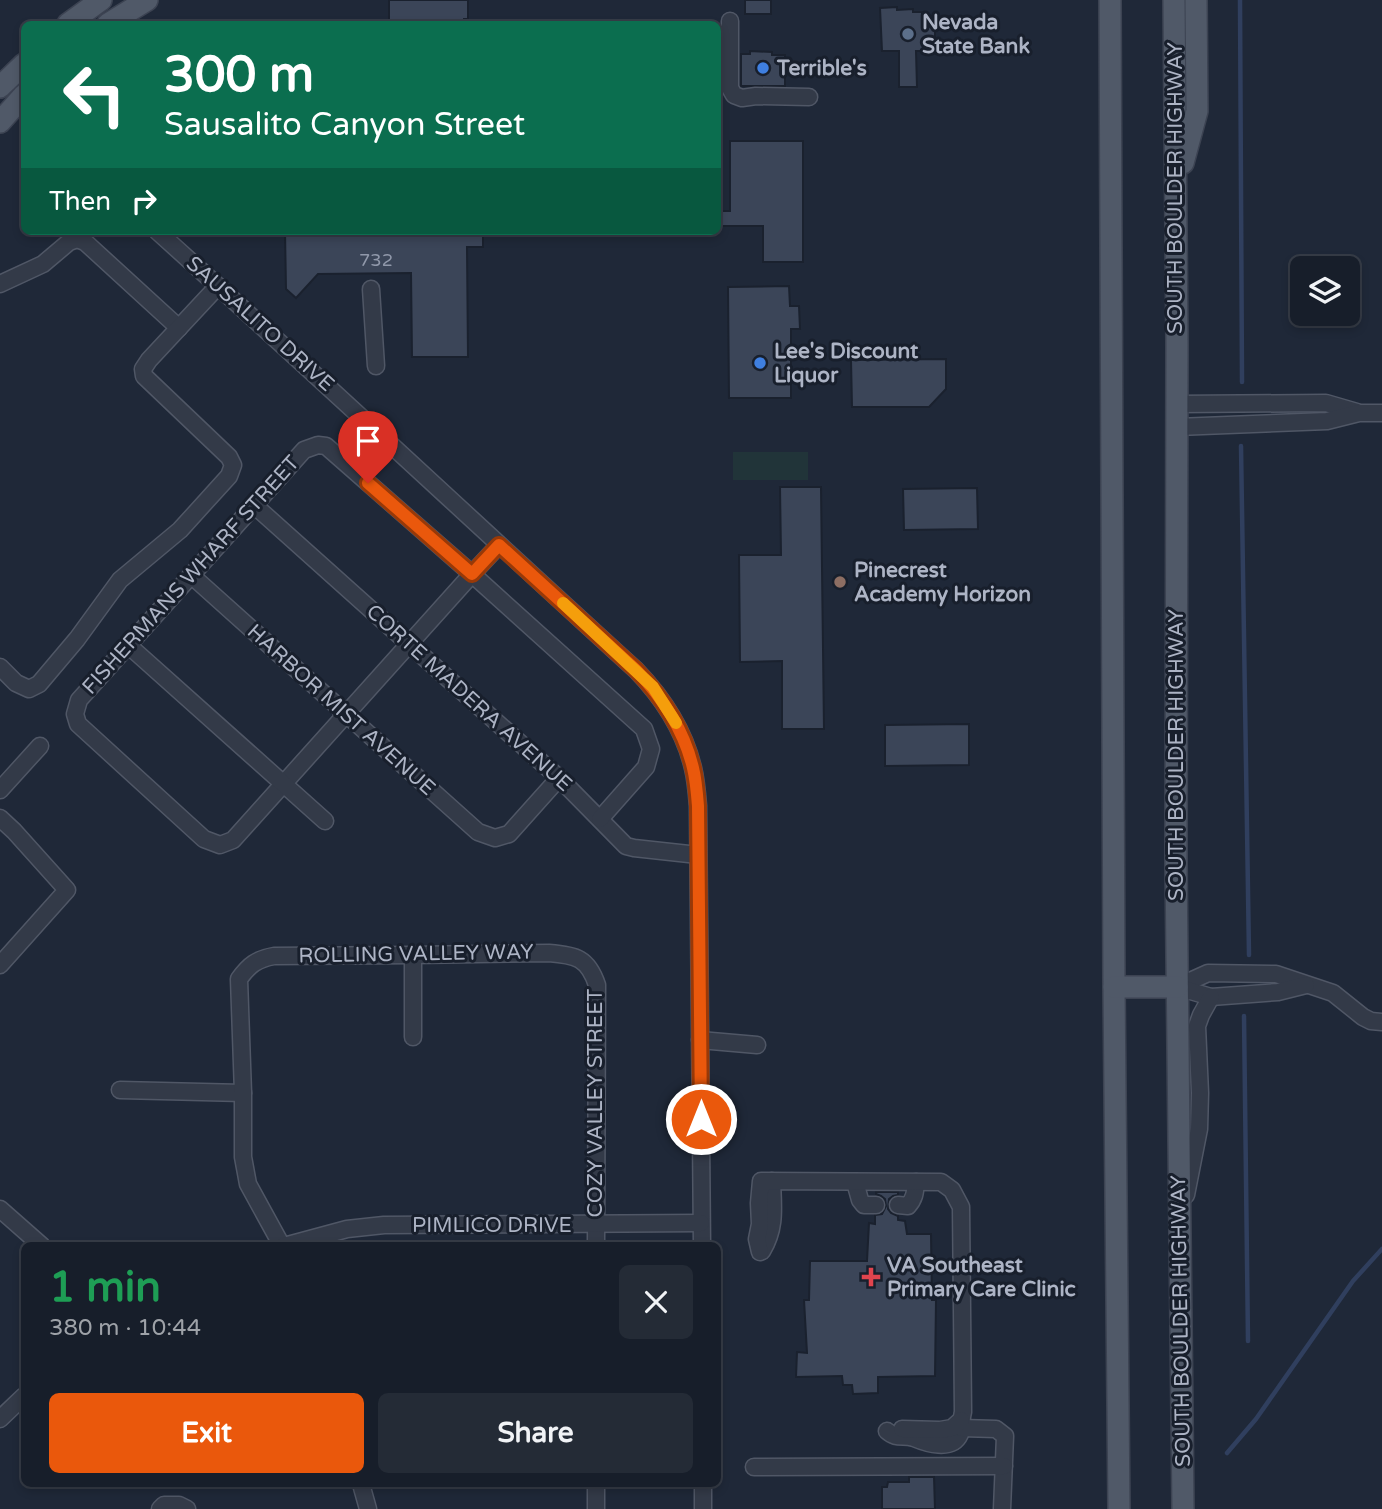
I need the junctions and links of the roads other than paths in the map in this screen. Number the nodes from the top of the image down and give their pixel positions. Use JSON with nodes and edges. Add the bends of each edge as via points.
{"nodes":[{"id":1,"x":101,"y":0,"type":"edge"},
{"id":2,"x":147,"y":0,"type":"edge"},
{"id":3,"x":1110,"y":0,"type":"edge"},
{"id":4,"x":1174,"y":0,"type":"edge"},
{"id":5,"x":1196,"y":0,"type":"edge"},
{"id":6,"x":72,"y":21,"type":"edge"},
{"id":7,"x":113,"y":21,"type":"edge"},
{"id":8,"x":730,"y":21,"type":"dead end"},
{"id":9,"x":21,"y":73,"type":"edge"},
{"id":10,"x":809,"y":97,"type":"dead end"},
{"id":11,"x":13,"y":98,"type":"edge"},
{"id":12,"x":0,"y":122,"type":"edge"},
{"id":13,"x":1175,"y":188,"type":"junction"},
{"id":14,"x":161,"y":235,"type":"edge"},
{"id":15,"x":0,"y":285,"type":"edge"},
{"id":16,"x":218,"y":286,"type":"junction"},
{"id":17,"x":371,"y":289,"type":"dead end"},
{"id":18,"x":179,"y":328,"type":"junction"},
{"id":19,"x":376,"y":366,"type":"dead end"},
{"id":20,"x":1177,"y":404,"type":"junction"},
{"id":21,"x":1359,"y":413,"type":"junction"},
{"id":22,"x":1382,"y":413,"type":"edge"},
{"id":23,"x":1177,"y":427,"type":"junction"},
{"id":24,"x":254,"y":505,"type":"junction"},
{"id":25,"x":499,"y":545,"type":"junction"},
{"id":26,"x":472,"y":574,"type":"junction"},
{"id":27,"x":191,"y":575,"type":"junction"},
{"id":28,"x":128,"y":645,"type":"junction"},
{"id":29,"x":410,"y":645,"type":"junction"},
{"id":30,"x":0,"y":667,"type":"edge"},
{"id":31,"x":347,"y":715,"type":"junction"},
{"id":32,"x":40,"y":746,"type":"dead end"},
{"id":33,"x":559,"y":778,"type":"junction"},
{"id":34,"x":284,"y":785,"type":"junction"},
{"id":35,"x":0,"y":790,"type":"edge"},
{"id":36,"x":0,"y":818,"type":"edge"},
{"id":37,"x":600,"y":819,"type":"junction"},
{"id":38,"x":325,"y":821,"type":"dead end"},
{"id":39,"x":698,"y":855,"type":"junction"},
{"id":40,"x":412,"y":955,"type":"junction"},
{"id":41,"x":586,"y":962,"type":"joint"},
{"id":42,"x":0,"y":965,"type":"edge"},
{"id":43,"x":1306,"y":985,"type":"junction"},
{"id":44,"x":1114,"y":987,"type":"junction"},
{"id":45,"x":1177,"y":987,"type":"junction"},
{"id":46,"x":1211,"y":997,"type":"junction"},
{"id":47,"x":1382,"y":1022,"type":"edge"},
{"id":48,"x":413,"y":1037,"type":"dead end"},
{"id":49,"x":700,"y":1040,"type":"junction"},
{"id":50,"x":757,"y":1045,"type":"dead end"},
{"id":51,"x":120,"y":1090,"type":"dead end"},
{"id":52,"x":243,"y":1093,"type":"junction"},
{"id":53,"x":766,"y":1181,"type":"dead end"},
{"id":54,"x":855,"y":1182,"type":"junction"},
{"id":55,"x":916,"y":1182,"type":"junction"},
{"id":56,"x":876,"y":1205,"type":"dead end"},
{"id":57,"x":898,"y":1205,"type":"dead end"},
{"id":58,"x":0,"y":1209,"type":"edge"},
{"id":59,"x":701,"y":1223,"type":"junction"},
{"id":60,"x":596,"y":1225,"type":"junction"},
{"id":61,"x":1180,"y":1225,"type":"junction"},
{"id":62,"x":37,"y":1242,"type":"edge"},
{"id":63,"x":281,"y":1242,"type":"edge"},
{"id":64,"x":298,"y":1242,"type":"edge"},
{"id":65,"x":596,"y":1242,"type":"edge"},
{"id":66,"x":702,"y":1242,"type":"edge"},
{"id":67,"x":21,"y":1399,"type":"edge"},
{"id":68,"x":0,"y":1419,"type":"edge"},
{"id":69,"x":1004,"y":1466,"type":"junction"},
{"id":70,"x":754,"y":1468,"type":"dead end"},
{"id":71,"x":362,"y":1487,"type":"edge"},
{"id":72,"x":596,"y":1487,"type":"edge"},
{"id":73,"x":703,"y":1487,"type":"edge"},
{"id":74,"x":160,"y":1509,"type":"edge"},
{"id":75,"x":187,"y":1509,"type":"edge"},
{"id":76,"x":368,"y":1509,"type":"edge"},
{"id":77,"x":596,"y":1509,"type":"edge"},
{"id":78,"x":703,"y":1509,"type":"edge"},
{"id":79,"x":1002,"y":1509,"type":"edge"},
{"id":80,"x":1119,"y":1509,"type":"edge"},
{"id":81,"x":1183,"y":1509,"type":"edge"}],
"edges":[{"from":1,"to":6,"type":"main road"},
{"from":2,"to":7,"type":"main road"},
{"from":3,"to":44,"type":"main road"},
{"from":4,"to":13,"type":"main road","name":"SOUTH BOULDER HIGHWAY"},
{"from":5,"to":13,"type":"main road","via":[[1197,111]]},
{"from":8,"to":10,"type":"street","via":[[730,88],[734,95]]},
{"from":9,"to":11,"type":"main road"},
{"from":11,"to":12,"type":"main road"},
{"from":13,"to":20,"type":"main road","name":"SOUTH BOULDER HIGHWAY"},
{"from":14,"to":16,"type":"street","name":"SAUSALITO DRIVE"},
{"from":15,"to":18,"type":"street","via":[[43,264],[76,239],[85,242]]},
{"from":16,"to":18,"type":"street"},
{"from":16,"to":25,"type":"street","name":"SAUSALITO DRIVE"},
{"from":17,"to":19,"type":"street"},
{"from":18,"to":30,"type":"street","via":[[149,360],[144,376],[229,457],[233,465],[229,476],[180,530],[120,580],[39,684],[29,689]]},
{"from":20,"to":21,"type":"street","via":[[1326,403]]},
{"from":20,"to":23,"type":"main road","name":"SOUTH BOULDER HIGHWAY"},
{"from":21,"to":22,"type":"street"},
{"from":21,"to":23,"type":"street","via":[[1327,421]]},
{"from":23,"to":45,"type":"main road","name":"SOUTH BOULDER HIGHWAY"},
{"from":24,"to":26,"type":"street","name":"FISHERMANS WHARF STREET","via":[[303,450],[326,446]]},
{"from":24,"to":27,"type":"street","name":"FISHERMANS WHARF STREET"},
{"from":24,"to":29,"type":"street","name":"CORTE MADERA AVENUE"},
{"from":25,"to":26,"type":"street"},
{"from":25,"to":39,"type":"street","name":"SAUSALITO DRIVE","via":[[636,670],[669,711],[694,769]]},
{"from":26,"to":29,"type":"street"},
{"from":26,"to":37,"type":"street","via":[[644,729],[651,749],[646,767]]},
{"from":27,"to":28,"type":"street","name":"FISHERMANS WHARF STREET"},
{"from":27,"to":31,"type":"street","name":"HARBOR MIST AVENUE"},
{"from":28,"to":34,"type":"street"},
{"from":28,"to":34,"type":"street","name":"FISHERMANS WHARF STREET","via":[[79,700],[78,724],[204,839],[220,845],[233,840]]},
{"from":29,"to":31,"type":"street"},
{"from":29,"to":33,"type":"street","name":"CORTE MADERA AVENUE"},
{"from":31,"to":33,"type":"street","name":"HARBOR MIST AVENUE","via":[[478,832],[495,838],[509,834]]},
{"from":31,"to":34,"type":"street"},
{"from":32,"to":35,"type":"street"},
{"from":33,"to":37,"type":"street","name":"CORTE MADERA AVENUE"},
{"from":34,"to":38,"type":"street"},
{"from":36,"to":42,"type":"street","via":[[67,890]]},
{"from":37,"to":39,"type":"street","name":"CORTE MADERA AVENUE","via":[[626,846]]},
{"from":39,"to":49,"type":"street","name":"SAUSALITO DRIVE"},
{"from":40,"to":41,"type":"street","name":"ROLLING VALLEY WAY","via":[[549,953],[570,954]]},
{"from":40,"to":48,"type":"street"},
{"from":40,"to":52,"type":"street","name":"ROLLING VALLEY WAY","via":[[274,956],[247,967],[239,979]]},
{"from":41,"to":60,"type":"street","name":"COZY VALLEY STREET","via":[[597,985]]},
{"from":43,"to":45,"type":"street","via":[[1276,974],[1208,973]]},
{"from":43,"to":46,"type":"street"},
{"from":43,"to":47,"type":"street","via":[[1332,993],[1363,1017]]},
{"from":44,"to":45,"type":"main road"},
{"from":44,"to":80,"type":"main road"},
{"from":45,"to":46,"type":"street"},
{"from":45,"to":61,"type":"main road","name":"SOUTH BOULDER HIGHWAY"},
{"from":46,"to":61,"type":"street","via":[[1197,1026],[1199,1129]]},
{"from":49,"to":50,"type":"street"},
{"from":49,"to":59,"type":"street","name":"SAUSALITO DRIVE"},
{"from":51,"to":52,"type":"street"},
{"from":52,"to":63,"type":"street","via":[[243,1157],[248,1184]]},
{"from":53,"to":54,"type":"street"},
{"from":54,"to":55,"type":"street"},
{"from":54,"to":56,"type":"street","via":[[864,1205]]},
{"from":55,"to":57,"type":"street","via":[[912,1202]]},
{"from":55,"to":69,"type":"street","via":[[942,1182],[961,1207],[961,1424],[996,1429],[1005,1436]]},
{"from":58,"to":62,"type":"street"},
{"from":59,"to":60,"type":"street","name":"PIMLICO DRIVE"},
{"from":59,"to":66,"type":"street","name":"SAUSALITO DRIVE"},
{"from":60,"to":64,"type":"street","name":"PIMLICO DRIVE","via":[[384,1225]]},
{"from":60,"to":65,"type":"street","name":"COZY VALLEY STREET"},
{"from":61,"to":81,"type":"main road","name":"SOUTH BOULDER HIGHWAY"},
{"from":67,"to":68,"type":"street"},
{"from":69,"to":70,"type":"street"},
{"from":69,"to":79,"type":"street"},
{"from":71,"to":76,"type":"street"},
{"from":72,"to":77,"type":"street"},
{"from":73,"to":78,"type":"street"},
{"from":74,"to":75,"type":"street","via":[[164,1505]]}]}
